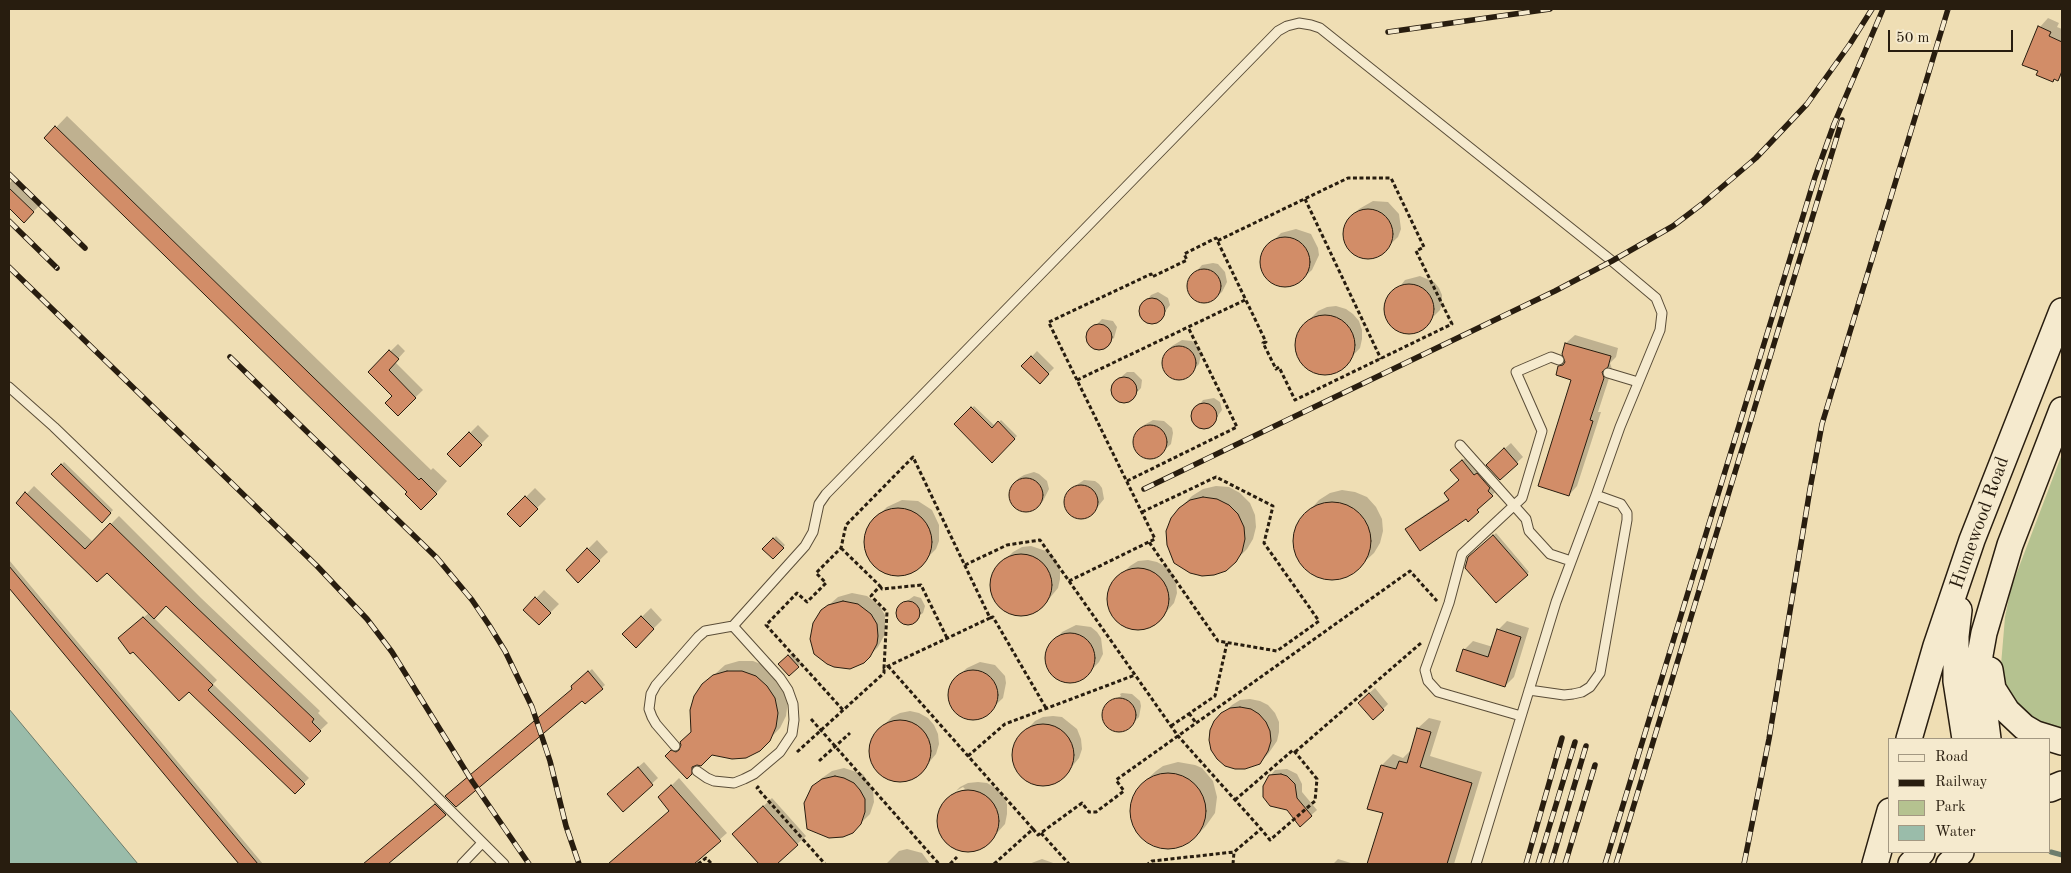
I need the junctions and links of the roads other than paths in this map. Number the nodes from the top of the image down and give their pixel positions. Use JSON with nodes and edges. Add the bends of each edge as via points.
{"nodes":[{"id":1,"x":2062,"y":311,"type":"edge"},
{"id":2,"x":1560,"y":360,"type":"dead end"},
{"id":3,"x":1608,"y":373,"type":"dead end"},
{"id":4,"x":1638,"y":382,"type":"junction"},
{"id":5,"x":9,"y":387,"type":"edge"},
{"id":6,"x":2062,"y":410,"type":"edge"},
{"id":7,"x":1460,"y":445,"type":"dead end"},
{"id":8,"x":1596,"y":496,"type":"junction"},
{"id":9,"x":1514,"y":506,"type":"junction"},
{"id":10,"x":1972,"y":540,"type":"junction"},
{"id":11,"x":1572,"y":561,"type":"junction"},
{"id":12,"x":733,"y":626,"type":"junction"},
{"id":13,"x":1984,"y":633,"type":"junction"},
{"id":14,"x":1529,"y":690,"type":"junction"},
{"id":15,"x":1521,"y":716,"type":"junction"},
{"id":16,"x":1909,"y":738,"type":"edge"},
{"id":17,"x":1965,"y":738,"type":"edge"},
{"id":18,"x":1988,"y":738,"type":"edge"},
{"id":19,"x":2049,"y":738,"type":"edge"},
{"id":20,"x":675,"y":746,"type":"dead end"},
{"id":21,"x":697,"y":771,"type":"dead end"},
{"id":22,"x":1888,"y":817,"type":"edge"},
{"id":23,"x":482,"y":843,"type":"junction"},
{"id":24,"x":1921,"y":853,"type":"edge"},
{"id":25,"x":1960,"y":853,"type":"edge"},
{"id":26,"x":462,"y":864,"type":"edge"},
{"id":27,"x":504,"y":864,"type":"edge"},
{"id":28,"x":1476,"y":864,"type":"edge"},
{"id":29,"x":1875,"y":864,"type":"edge"},
{"id":30,"x":1910,"y":864,"type":"edge"},
{"id":31,"x":1948,"y":864,"type":"edge"}],
"edges":[{"from":1,"to":10,"type":"main road","name":"Humewood Road"},
{"from":2,"to":9,"type":"lane","via":[[1551,357],[1516,372],[1542,431],[1522,498]]},
{"from":3,"to":4,"type":"lane"},
{"from":4,"to":8,"type":"lane"},
{"from":4,"to":12,"type":"lane","via":[[1662,322],[1656,298],[1320,28],[1299,23],[1287,26],[826,494],[819,504],[813,532],[805,546]]},
{"from":5,"to":23,"type":"lane","via":[[352,714]]},
{"from":6,"to":13,"type":"main road","name":"Humewood Road","via":[[2010,545]]},
{"from":7,"to":9,"type":"lane"},
{"from":8,"to":11,"type":"lane"},
{"from":8,"to":14,"type":"lane","via":[[1621,504],[1627,513],[1600,673],[1582,692],[1564,695]]},
{"from":9,"to":11,"type":"lane","via":[[1526,518],[1529,531],[1550,554]]},
{"from":9,"to":15,"type":"lane","via":[[1462,554],[1425,670],[1428,681],[1438,692]]},
{"from":10,"to":16,"type":"main road","name":"Humewood Road"},
{"from":10,"to":17,"type":"main road","via":[[1956,636],[1956,681]]},
{"from":11,"to":14,"type":"lane"},
{"from":12,"to":20,"type":"lane","via":[[706,631],[698,637],[651,694],[649,709],[652,717]]},
{"from":12,"to":21,"type":"lane","via":[[788,690],[793,704],[792,734],[780,752],[744,780],[714,782]]},
{"from":13,"to":18,"type":"main road","name":"Humewood Road","via":[[1980,676]]},
{"from":13,"to":19,"type":"main road","via":[[1993,690],[1999,701],[2024,727]]},
{"from":14,"to":15,"type":"lane"},
{"from":15,"to":28,"type":"lane"},
{"from":22,"to":29,"type":"main road"},
{"from":23,"to":26,"type":"lane"},
{"from":23,"to":27,"type":"lane"},
{"from":24,"to":30,"type":"main road"},
{"from":25,"to":31,"type":"main road"}]}
